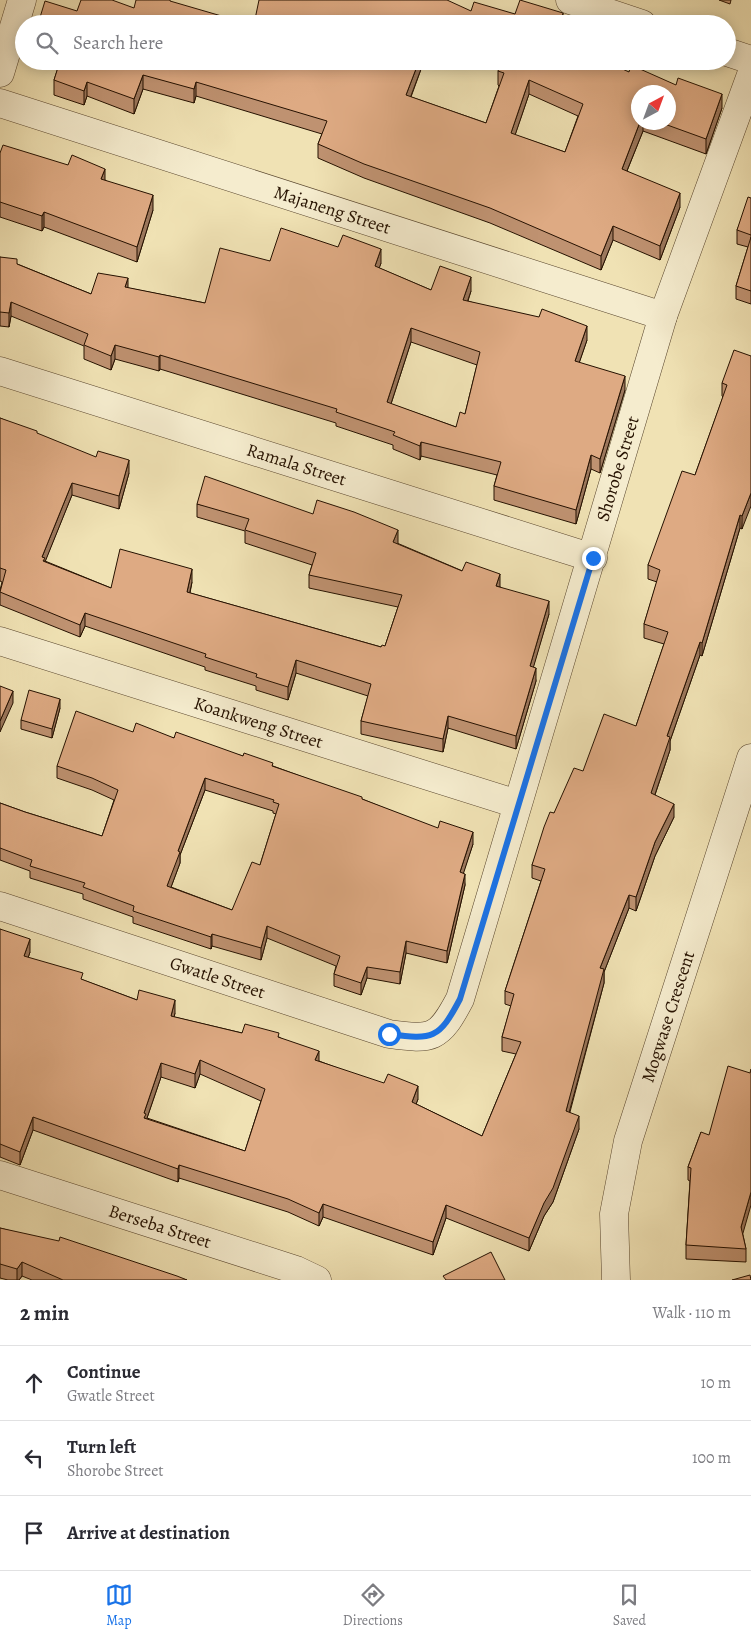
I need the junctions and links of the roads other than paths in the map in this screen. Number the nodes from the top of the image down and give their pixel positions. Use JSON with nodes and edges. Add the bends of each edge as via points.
{"nodes":[{"id":1,"x":22,"y":0,"type":"edge"},
{"id":2,"x":570,"y":0,"type":"edge"},
{"id":3,"x":17,"y":15,"type":"edge"},
{"id":4,"x":615,"y":15,"type":"edge"},
{"id":5,"x":15,"y":23,"type":"edge"},
{"id":6,"x":736,"y":55,"type":"edge"},
{"id":7,"x":751,"y":60,"type":"edge"},
{"id":8,"x":0,"y":72,"type":"edge"},
{"id":9,"x":751,"y":75,"type":"edge"},
{"id":10,"x":0,"y":103,"type":"edge"},
{"id":11,"x":663,"y":316,"type":"junction"},
{"id":12,"x":0,"y":372,"type":"edge"},
{"id":13,"x":593,"y":558,"type":"junction"},
{"id":14,"x":0,"y":641,"type":"edge"},
{"id":15,"x":751,"y":758,"type":"edge"},
{"id":16,"x":517,"y":804,"type":"junction"},
{"id":17,"x":0,"y":906,"type":"edge"},
{"id":18,"x":437,"y":1034,"type":"joint"},
{"id":19,"x":0,"y":1175,"type":"edge"},
{"id":20,"x":317,"y":1280,"type":"edge"},
{"id":21,"x":616,"y":1280,"type":"edge"}],
"edges":[{"from":1,"to":3,"type":"street"},
{"from":2,"to":4,"type":"street"},
{"from":5,"to":8,"type":"street"},
{"from":6,"to":7,"type":"street"},
{"from":9,"to":11,"type":"street","name":"Shorobe Street"},
{"from":10,"to":11,"type":"street","name":"Majaneng Street"},
{"from":11,"to":13,"type":"street","name":"Shorobe Street"},
{"from":12,"to":13,"type":"street","name":"Ramala Street"},
{"from":13,"to":16,"type":"street","name":"Shorobe Street"},
{"from":14,"to":16,"type":"street","name":"Koankweng Street"},
{"from":15,"to":21,"type":"street","name":"Mogwase Crescent","via":[[628,1141],[614,1214]]},
{"from":16,"to":18,"type":"street","name":"Shorobe Street","via":[[460,999]]},
{"from":17,"to":18,"type":"street","name":"Gwatle Street","via":[[389,1034],[417,1038]]},
{"from":19,"to":20,"type":"street","name":"Berseba Street","via":[[296,1270]]}]}
